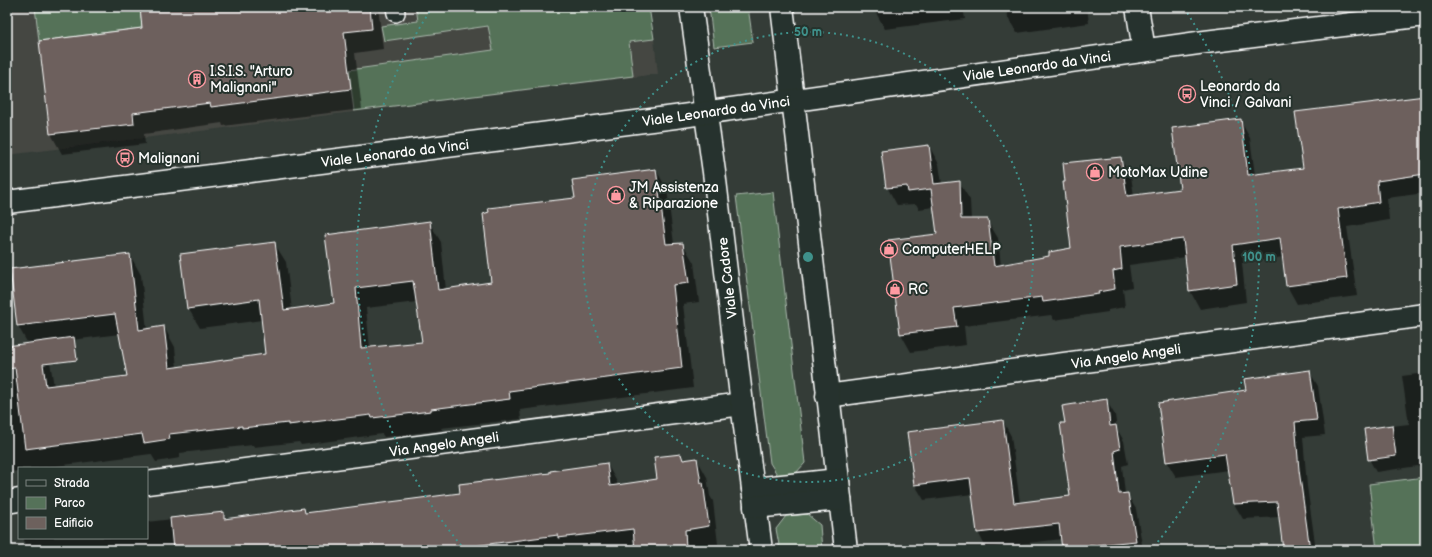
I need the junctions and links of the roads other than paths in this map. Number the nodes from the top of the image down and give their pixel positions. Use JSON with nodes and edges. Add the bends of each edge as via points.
{"nodes":[{"id":1,"x":691,"y":7,"type":"edge"},
{"id":2,"x":782,"y":7,"type":"edge"},
{"id":3,"x":1137,"y":7,"type":"edge"},
{"id":4,"x":1425,"y":15,"type":"edge"},
{"id":5,"x":1144,"y":50,"type":"junction"},
{"id":6,"x":794,"y":101,"type":"junction"},
{"id":7,"x":705,"y":113,"type":"junction"},
{"id":8,"x":7,"y":202,"type":"edge"},
{"id":9,"x":1425,"y":315,"type":"edge"},
{"id":10,"x":827,"y":396,"type":"junction"},
{"id":11,"x":742,"y":404,"type":"junction"},
{"id":12,"x":148,"y":483,"type":"edge"},
{"id":13,"x":839,"y":489,"type":"junction"},
{"id":14,"x":754,"y":498,"type":"junction"},
{"id":15,"x":18,"y":500,"type":"edge"},
{"id":16,"x":7,"y":502,"type":"edge"},
{"id":17,"x":761,"y":550,"type":"edge"},
{"id":18,"x":846,"y":550,"type":"edge"}],
"edges":[{"from":1,"to":7,"type":"main road","name":"Viale Cadore"},
{"from":2,"to":6,"type":"main road"},
{"from":3,"to":5,"type":"main road"},
{"from":4,"to":5,"type":"main road","name":"Viale Leonardo da Vinci"},
{"from":5,"to":6,"type":"main road","name":"Viale Leonardo da Vinci"},
{"from":6,"to":7,"type":"main road","name":"Viale Leonardo da Vinci"},
{"from":6,"to":10,"type":"main road"},
{"from":7,"to":8,"type":"main road","name":"Viale Leonardo da Vinci"},
{"from":7,"to":11,"type":"main road","name":"Viale Cadore"},
{"from":9,"to":10,"type":"main road","name":"Via Angelo Angeli"},
{"from":10,"to":13,"type":"main road"},
{"from":11,"to":12,"type":"main road","name":"Via Angelo Angeli"},
{"from":11,"to":14,"type":"main road","name":"Viale Cadore"},
{"from":13,"to":14,"type":"main road"},
{"from":13,"to":18,"type":"main road"},
{"from":14,"to":17,"type":"main road","name":"Viale Cadore"},
{"from":15,"to":16,"type":"main road"}]}
